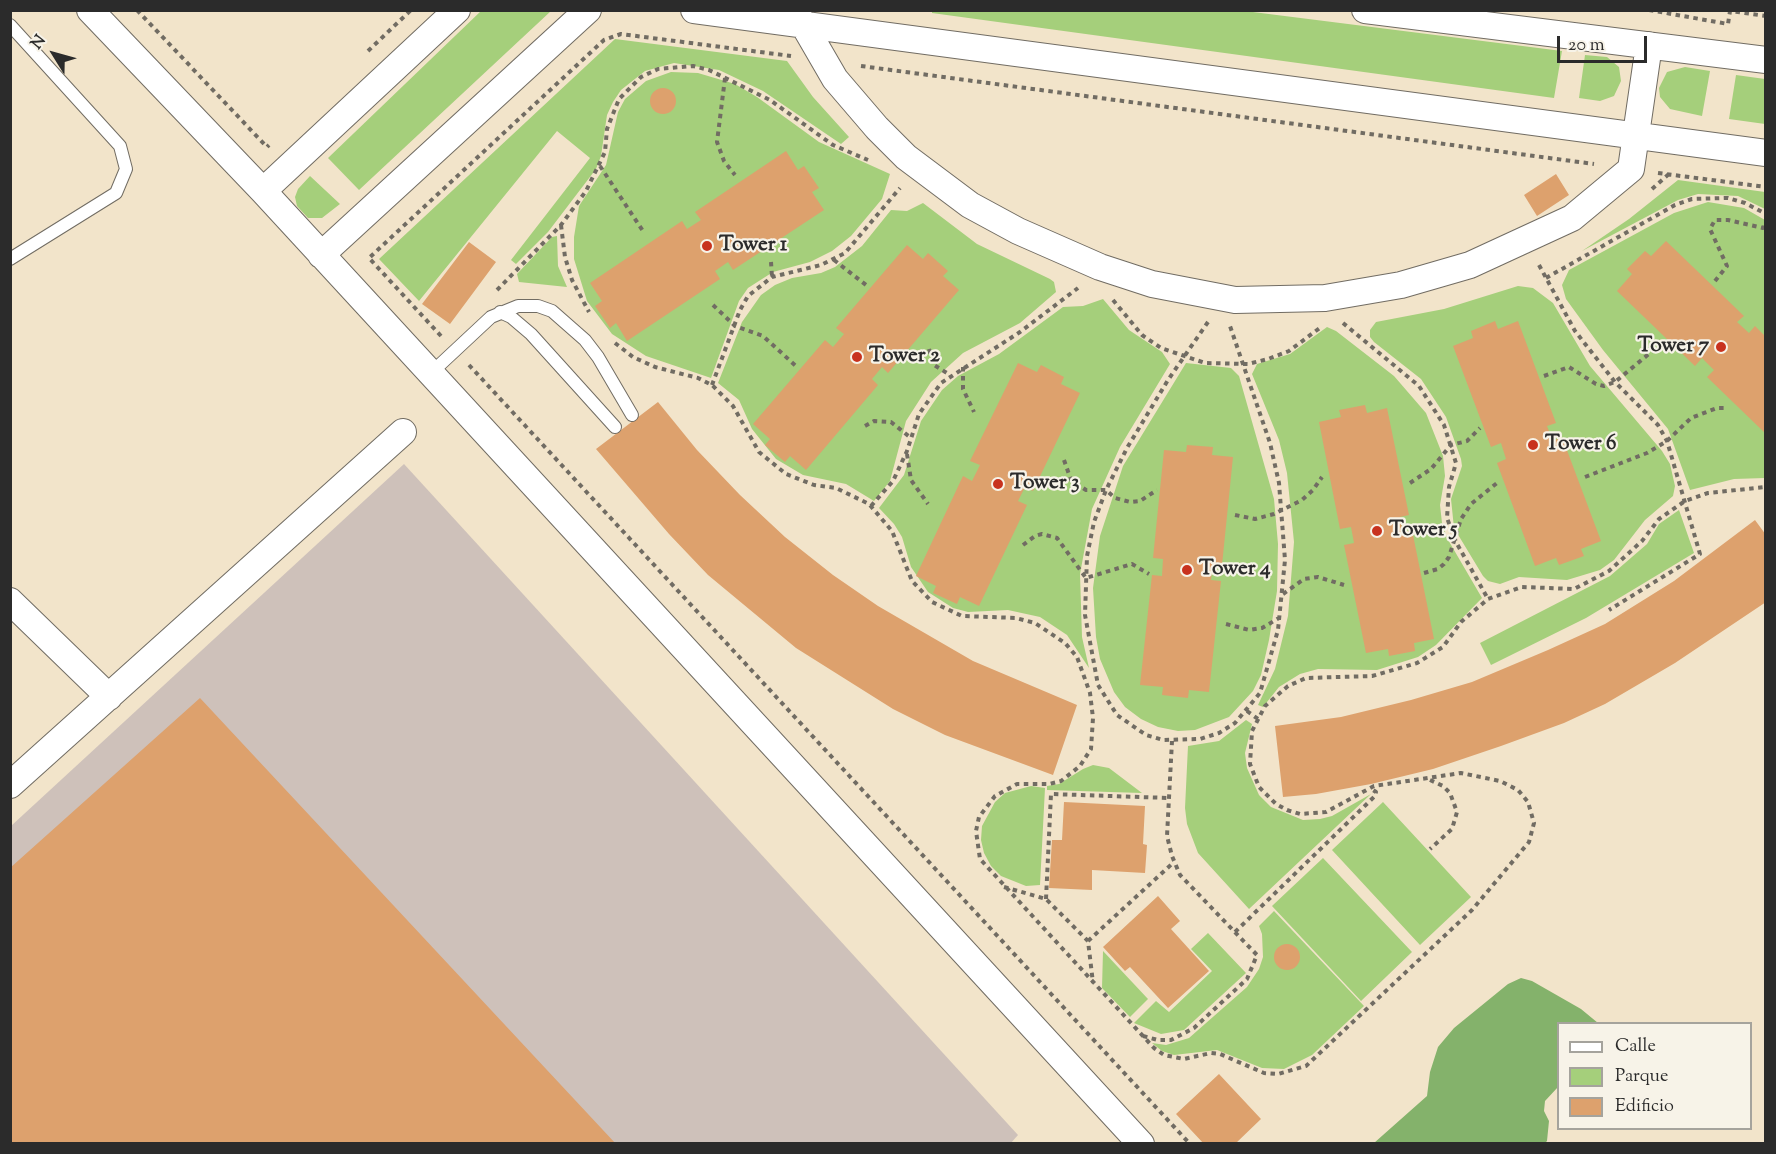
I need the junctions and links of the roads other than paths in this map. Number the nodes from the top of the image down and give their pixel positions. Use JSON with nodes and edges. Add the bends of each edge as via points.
{"nodes":[{"id":1,"x":90,"y":10,"type":"edge"},
{"id":2,"x":457,"y":10,"type":"edge"},
{"id":3,"x":588,"y":10,"type":"edge"},
{"id":4,"x":694,"y":10,"type":"edge"},
{"id":5,"x":1365,"y":10,"type":"edge"},
{"id":6,"x":798,"y":17,"type":"edge"},
{"id":7,"x":10,"y":25,"type":"edge"},
{"id":8,"x":1649,"y":45,"type":"junction"},
{"id":9,"x":1766,"y":60,"type":"edge"},
{"id":10,"x":1636,"y":136,"type":"junction"},
{"id":11,"x":1766,"y":153,"type":"edge"},
{"id":12,"x":263,"y":191,"type":"junction"},
{"id":13,"x":321,"y":255,"type":"junction"},
{"id":14,"x":10,"y":260,"type":"edge"},
{"id":15,"x":500,"y":312,"type":"junction"},
{"id":16,"x":431,"y":373,"type":"junction"},
{"id":17,"x":632,"y":415,"type":"dead end"},
{"id":18,"x":615,"y":427,"type":"dead end"},
{"id":19,"x":403,"y":432,"type":"dead end"},
{"id":20,"x":10,"y":601,"type":"edge"},
{"id":21,"x":109,"y":697,"type":"junction"},
{"id":22,"x":10,"y":785,"type":"edge"},
{"id":23,"x":1141,"y":1143,"type":"edge"}],
"edges":[{"from":1,"to":12,"type":"street"},
{"from":2,"to":12,"type":"street"},
{"from":3,"to":13,"type":"street"},
{"from":4,"to":6,"type":"street"},
{"from":5,"to":8,"type":"street"},
{"from":6,"to":10,"type":"street"},
{"from":6,"to":10,"type":"street","via":[[823,61],[856,103],[906,157],[970,205],[1100,267],[1152,284],[1235,300],[1325,298],[1401,285],[1470,265],[1572,218],[1631,169]]},
{"from":7,"to":14,"type":"lane","via":[[120,146],[126,169],[116,193]]},
{"from":8,"to":9,"type":"street"},
{"from":8,"to":10,"type":"street"},
{"from":10,"to":11,"type":"street"},
{"from":12,"to":13,"type":"street"},
{"from":13,"to":16,"type":"street"},
{"from":15,"to":16,"type":"lane"},
{"from":15,"to":17,"type":"lane","via":[[518,306],[538,306],[570,324],[598,357]]},
{"from":15,"to":18,"type":"lane","via":[[531,334]]},
{"from":16,"to":23,"type":"street"},
{"from":19,"to":21,"type":"street"},
{"from":20,"to":21,"type":"street"},
{"from":21,"to":22,"type":"street"}]}
